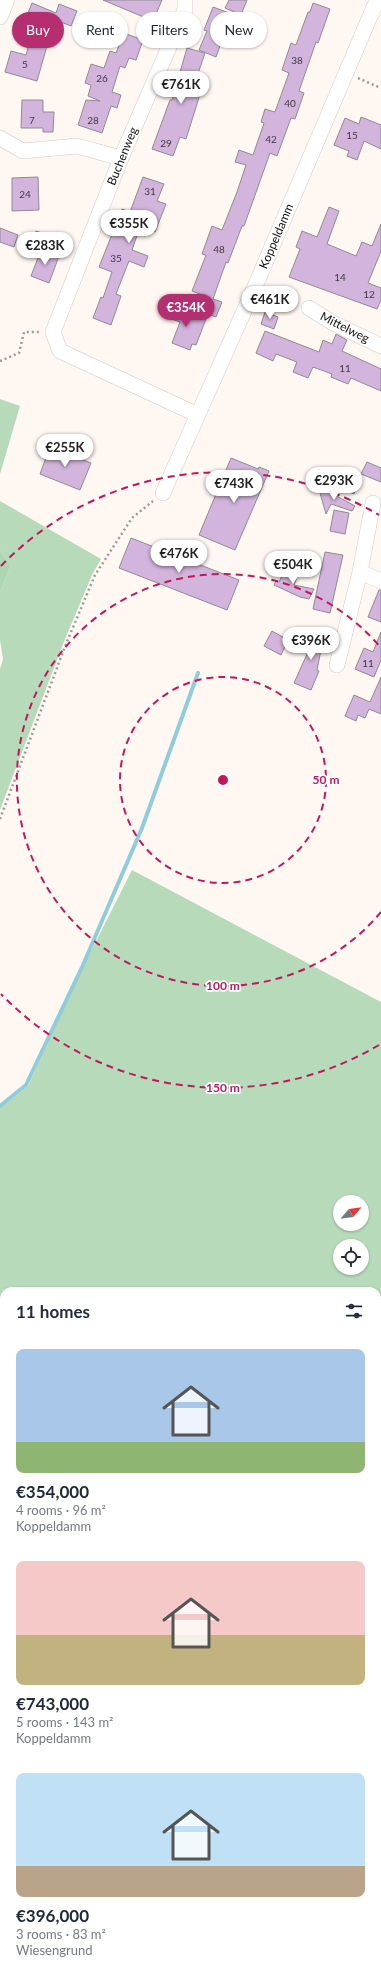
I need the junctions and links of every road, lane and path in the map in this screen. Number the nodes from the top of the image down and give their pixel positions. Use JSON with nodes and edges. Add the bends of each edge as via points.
{"nodes":[{"id":1,"x":7,"y":0,"type":"edge"},
{"id":2,"x":185,"y":0,"type":"edge"},
{"id":3,"x":376,"y":0,"type":"edge"},
{"id":4,"x":0,"y":17,"type":"edge"},
{"id":5,"x":345,"y":72,"type":"junction"},
{"id":6,"x":381,"y":88,"type":"edge"},
{"id":7,"x":0,"y":138,"type":"edge"},
{"id":8,"x":121,"y":158,"type":"junction"},
{"id":9,"x":274,"y":290,"type":"dead end"},
{"id":10,"x":309,"y":308,"type":"joint"},
{"id":11,"x":53,"y":332,"type":"junction"},
{"id":12,"x":381,"y":346,"type":"edge"},
{"id":13,"x":0,"y":361,"type":"edge"},
{"id":14,"x":198,"y":415,"type":"junction"},
{"id":15,"x":163,"y":493,"type":"joint"},
{"id":16,"x":373,"y":503,"type":"dead end"},
{"id":17,"x":360,"y":572,"type":"junction"},
{"id":18,"x":381,"y":581,"type":"edge"},
{"id":19,"x":337,"y":665,"type":"dead end"},
{"id":20,"x":0,"y":819,"type":"edge"}],
"edges":[{"from":1,"to":4,"type":"street"},
{"from":2,"to":8,"type":"street","name":"Buchenweg","via":[[185,10]]},
{"from":3,"to":5,"type":"street","name":"Koppeldamm"},
{"from":5,"to":6,"type":"path"},
{"from":5,"to":14,"type":"street","name":"Koppeldamm"},
{"from":7,"to":8,"type":"street","via":[[23,151],[77,146]]},
{"from":8,"to":11,"type":"street","name":"Buchenweg"},
{"from":9,"to":10,"type":"path"},
{"from":10,"to":12,"type":"street","name":"Mittelweg","via":[[333,323]]},
{"from":11,"to":13,"type":"path","via":[[24,332],[19,353]]},
{"from":11,"to":14,"type":"street","via":[[60,351]]},
{"from":14,"to":15,"type":"street","name":"Koppeldamm"},
{"from":15,"to":20,"type":"path","via":[[132,518],[95,575]]},
{"from":16,"to":17,"type":"street"},
{"from":17,"to":18,"type":"street"},
{"from":17,"to":19,"type":"street"}]}
